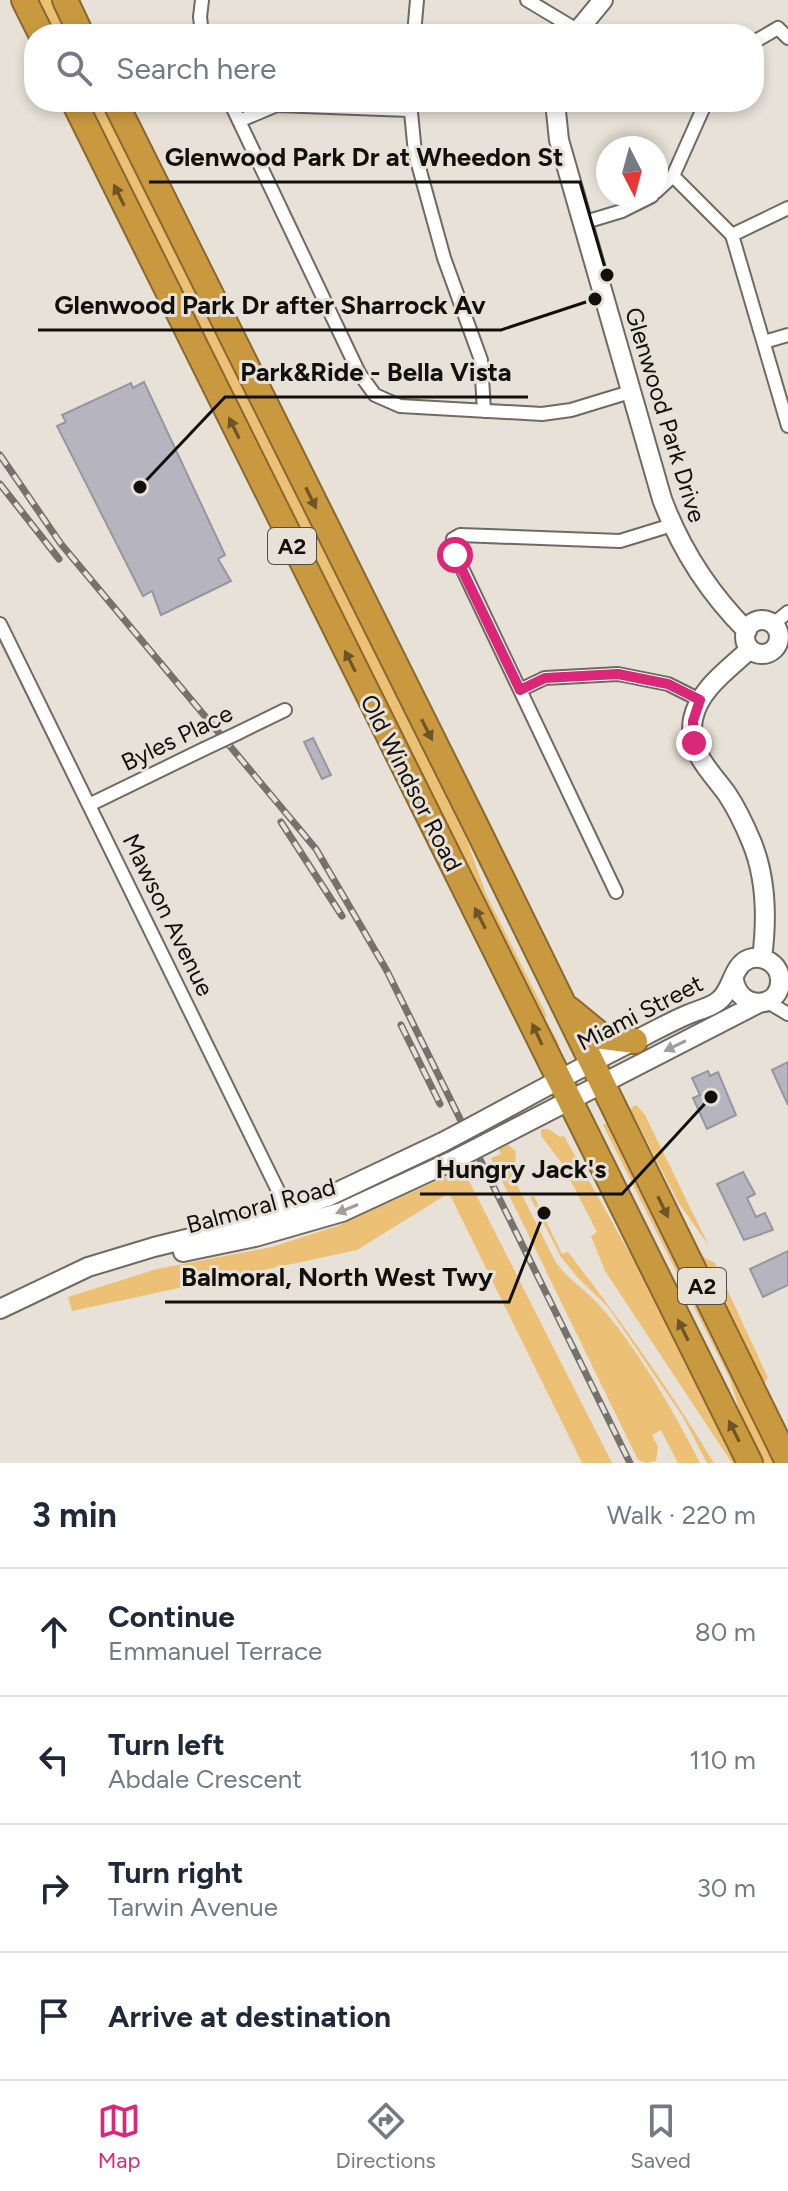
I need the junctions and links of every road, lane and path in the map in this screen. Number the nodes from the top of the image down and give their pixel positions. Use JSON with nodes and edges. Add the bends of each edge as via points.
{"nodes":[{"id":1,"x":24,"y":0,"type":"edge"},
{"id":2,"x":65,"y":0,"type":"edge"},
{"id":3,"x":202,"y":0,"type":"edge"},
{"id":4,"x":417,"y":0,"type":"edge"},
{"id":5,"x":527,"y":0,"type":"edge"},
{"id":6,"x":603,"y":0,"type":"edge"},
{"id":7,"x":36,"y":24,"type":"edge"},
{"id":8,"x":76,"y":24,"type":"edge"},
{"id":9,"x":201,"y":24,"type":"edge"},
{"id":10,"x":415,"y":24,"type":"edge"},
{"id":11,"x":564,"y":24,"type":"edge"},
{"id":12,"x":583,"y":24,"type":"edge"},
{"id":13,"x":79,"y":112,"type":"edge"},
{"id":14,"x":120,"y":112,"type":"edge"},
{"id":15,"x":235,"y":112,"type":"edge"},
{"id":16,"x":260,"y":112,"type":"edge"},
{"id":17,"x":411,"y":112,"type":"edge"},
{"id":18,"x":556,"y":112,"type":"edge"},
{"id":19,"x":702,"y":112,"type":"edge"},
{"id":20,"x":239,"y":121,"type":"junction"},
{"id":21,"x":673,"y":176,"type":"junction"},
{"id":22,"x":668,"y":181,"type":"edge"},
{"id":23,"x":628,"y":208,"type":"edge"},
{"id":24,"x":788,"y":208,"type":"edge"},
{"id":25,"x":582,"y":223,"type":"junction"},
{"id":26,"x":732,"y":235,"type":"junction"},
{"id":27,"x":788,"y":335,"type":"edge"},
{"id":28,"x":764,"y":342,"type":"junction"},
{"id":29,"x":630,"y":392,"type":"junction"},
{"id":30,"x":484,"y":411,"type":"junction"},
{"id":31,"x":788,"y":426,"type":"edge"},
{"id":32,"x":672,"y":525,"type":"junction"},
{"id":33,"x":788,"y":612,"type":"edge"},
{"id":34,"x":0,"y":624,"type":"edge"},
{"id":35,"x":773,"y":624,"type":"junction"},
{"id":36,"x":748,"y":640,"type":"junction"},
{"id":37,"x":781,"y":655,"type":"edge"},
{"id":38,"x":520,"y":690,"type":"junction"},
{"id":39,"x":700,"y":700,"type":"junction"},
{"id":40,"x":285,"y":710,"type":"dead end"},
{"id":41,"x":89,"y":805,"type":"junction"},
{"id":42,"x":616,"y":892,"type":"dead end"},
{"id":43,"x":762,"y":958,"type":"junction"},
{"id":44,"x":734,"y":980,"type":"junction"},
{"id":45,"x":784,"y":984,"type":"edge"},
{"id":46,"x":762,"y":1002,"type":"junction"},
{"id":47,"x":564,"y":1006,"type":"junction"},
{"id":48,"x":788,"y":1014,"type":"edge"},
{"id":49,"x":635,"y":1041,"type":"junction"},
{"id":50,"x":597,"y":1073,"type":"junction"},
{"id":51,"x":565,"y":1090,"type":"junction"},
{"id":52,"x":292,"y":1218,"type":"junction"},
{"id":53,"x":0,"y":1309,"type":"edge"},
{"id":54,"x":788,"y":1462,"type":"edge"},
{"id":55,"x":750,"y":1463,"type":"edge"}],
"edges":[{"from":1,"to":7,"type":"highway"},
{"from":2,"to":8,"type":"highway"},
{"from":3,"to":9,"type":"street"},
{"from":4,"to":10,"type":"street"},
{"from":5,"to":11,"type":"street"},
{"from":6,"to":12,"type":"street"},
{"from":51,"to":13,"type":"highway","name":"Old Windsor Road","number":"A2","one_way":true},
{"from":14,"to":47,"type":"highway","name":"Old Windsor Road","number":"A2","one_way":true},
{"from":15,"to":20,"type":"street"},
{"from":16,"to":20,"type":"street"},
{"from":17,"to":30,"type":"street","via":[[415,153],[444,258],[481,360]]},
{"from":18,"to":25,"type":"street","name":"Glenwood Park Drive"},
{"from":19,"to":21,"type":"street"},
{"from":20,"to":30,"type":"street","via":[[359,373],[375,395],[400,406]]},
{"from":21,"to":22,"type":"street"},
{"from":21,"to":26,"type":"street"},
{"from":23,"to":25,"type":"street"},
{"from":24,"to":26,"type":"street"},
{"from":25,"to":29,"type":"street","name":"Glenwood Park Drive"},
{"from":26,"to":28,"type":"street"},
{"from":27,"to":28,"type":"street"},
{"from":28,"to":31,"type":"street"},
{"from":29,"to":30,"type":"street","via":[[556,413]]},
{"from":29,"to":32,"type":"street","name":"Glenwood Park Drive"},
{"from":32,"to":36,"type":"street","name":"Glenwood Park Drive","via":[[713,596]]},
{"from":32,"to":38,"type":"street","via":[[620,541],[471,534],[453,539],[455,555]]},
{"from":33,"to":35,"type":"street"},
{"from":34,"to":41,"type":"street","name":"Mawson Avenue"},
{"from":35,"to":36,"type":"street","via":[[758,621]]},
{"from":35,"to":37,"type":"street"},
{"from":36,"to":37,"type":"street","via":[[764,654]]},
{"from":36,"to":39,"type":"street"},
{"from":38,"to":39,"type":"street","via":[[545,678],[618,674],[668,684]]},
{"from":38,"to":42,"type":"street"},
{"from":39,"to":43,"type":"street","via":[[692,733],[697,753],[739,814],[760,869]]},
{"from":40,"to":41,"type":"street","name":"Byles Place","bridge":true},
{"from":41,"to":52,"type":"street","name":"Mawson Avenue"},
{"from":43,"to":44,"type":"street","via":[[746,960]]},
{"from":43,"to":45,"type":"street","via":[[773,964]]},
{"from":44,"to":46,"type":"street","via":[[745,1000]]},
{"from":44,"to":49,"type":"street","name":"Miami Street","via":[[713,1005]]},
{"from":45,"to":46,"type":"street"},
{"from":46,"to":48,"type":"street"},
{"from":46,"to":50,"type":"street","name":"Miami Street","one_way":true},
{"from":47,"to":49,"type":"highway","via":[[603,1037]]},
{"from":47,"to":50,"type":"highway","name":"Old Windsor Road","number":"A2"},
{"from":49,"to":50,"type":"street","name":"Miami Street"},
{"from":50,"to":51,"type":"street","name":"Miami Street"},
{"from":50,"to":54,"type":"highway","name":"Old Windsor Road","number":"A2","one_way":true},
{"from":51,"to":52,"type":"street","name":"Balmoral Road","bridge":true,"via":[[477,1124]]},
{"from":51,"to":52,"type":"street","name":"Balmoral Road","one_way":true,"bridge":true,"via":[[452,1161],[342,1212]]},
{"from":55,"to":51,"type":"highway","name":"Old Windsor Road","number":"A2","one_way":true},
{"from":52,"to":53,"type":"street","name":"Balmoral Road","via":[[226,1244],[52,1284]]}]}
